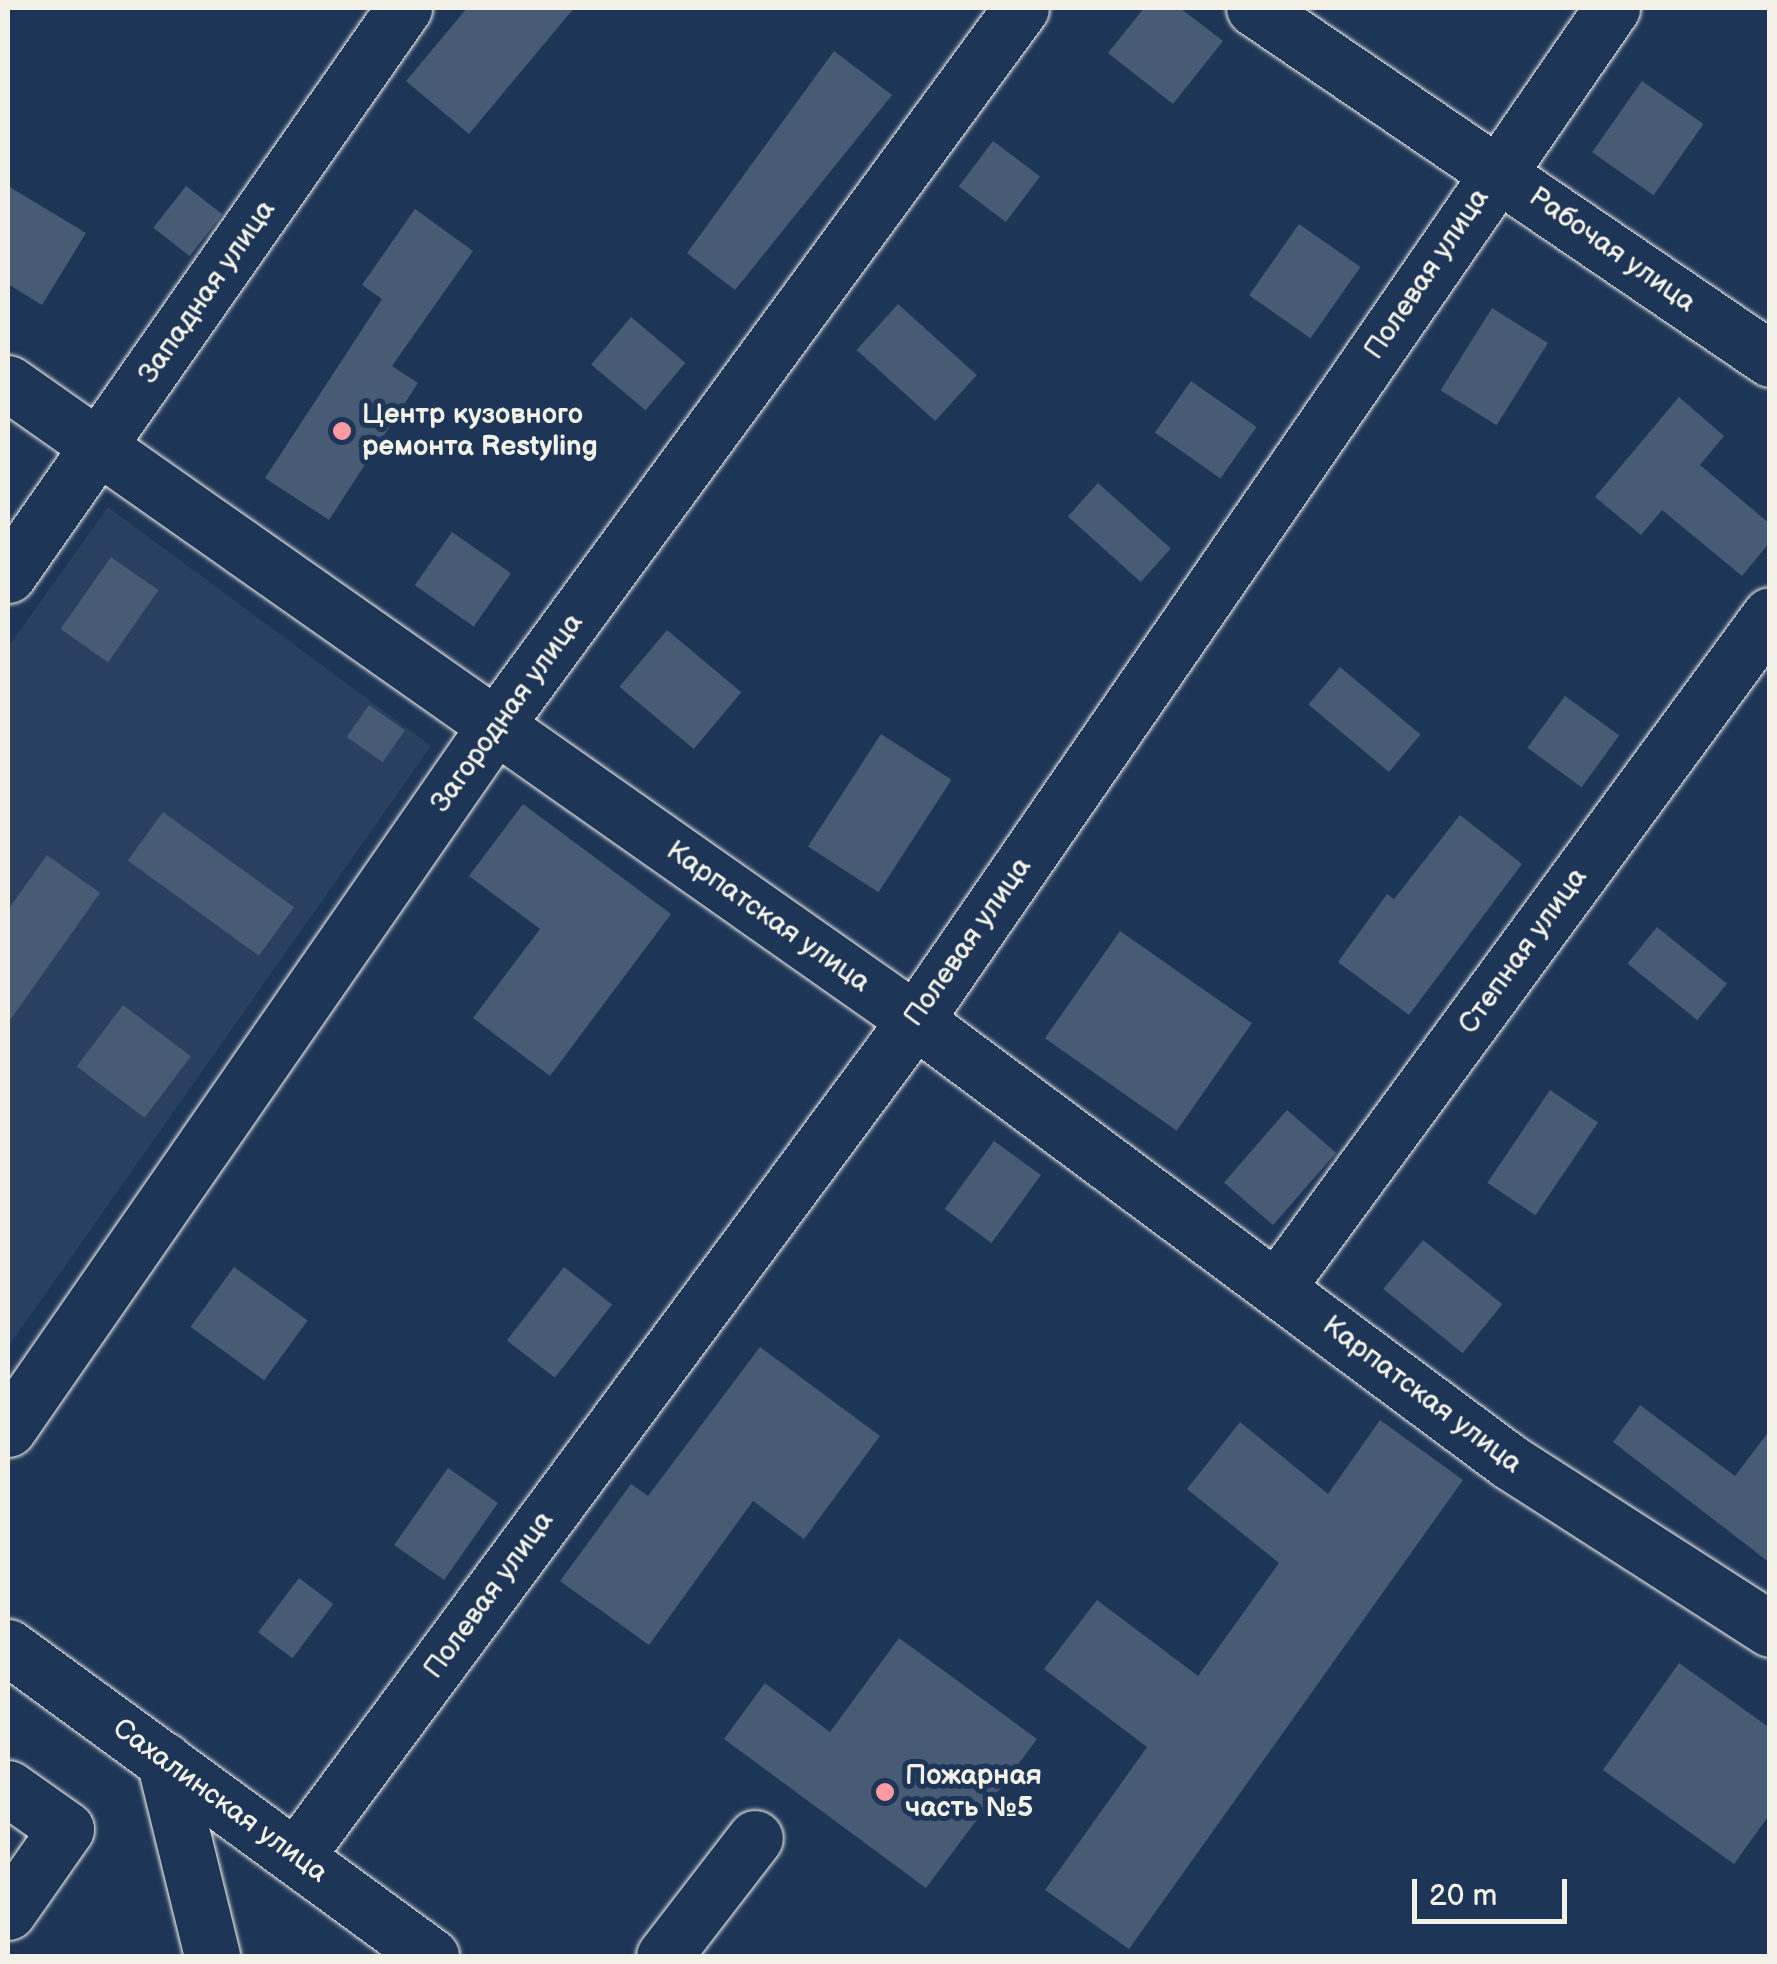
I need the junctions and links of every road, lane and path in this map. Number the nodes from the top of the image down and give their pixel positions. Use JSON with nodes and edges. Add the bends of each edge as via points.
{"nodes":[{"id":1,"x":404,"y":8,"type":"edge"},
{"id":2,"x":1022,"y":8,"type":"edge"},
{"id":3,"x":1254,"y":8,"type":"edge"},
{"id":4,"x":1612,"y":8,"type":"edge"},
{"id":5,"x":1498,"y":171,"type":"junction"},
{"id":6,"x":1770,"y":360,"type":"edge"},
{"id":7,"x":8,"y":383,"type":"edge"},
{"id":8,"x":100,"y":448,"type":"junction"},
{"id":9,"x":8,"y":574,"type":"edge"},
{"id":10,"x":1770,"y":615,"type":"edge"},
{"id":11,"x":496,"y":726,"type":"junction"},
{"id":12,"x":915,"y":1020,"type":"junction"},
{"id":13,"x":1277,"y":1287,"type":"junction"},
{"id":14,"x":8,"y":1429,"type":"edge"},
{"id":15,"x":1770,"y":1629,"type":"edge"},
{"id":16,"x":8,"y":1647,"type":"edge"},
{"id":17,"x":164,"y":1760,"type":"junction"},
{"id":18,"x":8,"y":1788,"type":"edge"},
{"id":19,"x":755,"y":1838,"type":"dead end"},
{"id":20,"x":296,"y":1856,"type":"junction"},
{"id":21,"x":8,"y":1912,"type":"edge"},
{"id":22,"x":212,"y":1956,"type":"edge"},
{"id":23,"x":431,"y":1956,"type":"edge"},
{"id":24,"x":664,"y":1956,"type":"edge"}],
"edges":[{"from":1,"to":8,"type":"street","name":"Западная улица"},
{"from":2,"to":11,"type":"street","name":"Загородная улица"},
{"from":3,"to":5,"type":"street","name":"Рабочая улица"},
{"from":4,"to":5,"type":"street","name":"Полевая улица"},
{"from":5,"to":6,"type":"street","name":"Рабочая улица"},
{"from":5,"to":12,"type":"street","name":"Полевая улица"},
{"from":7,"to":8,"type":"street","name":"Карпатская улица"},
{"from":8,"to":9,"type":"street","name":"Западная улица"},
{"from":8,"to":11,"type":"street","name":"Карпатская улица"},
{"from":10,"to":13,"type":"street","name":"Степная улица"},
{"from":11,"to":12,"type":"street","name":"Карпатская улица"},
{"from":11,"to":14,"type":"street","name":"Загородная улица"},
{"from":12,"to":13,"type":"street","name":"Карпатская улица"},
{"from":12,"to":20,"type":"street","name":"Полевая улица"},
{"from":13,"to":15,"type":"street","name":"Карпатская улица","via":[[1510,1462]]},
{"from":16,"to":17,"type":"street","name":"Сахалинская улица"},
{"from":17,"to":20,"type":"street","name":"Сахалинская улица"},
{"from":17,"to":22,"type":"street"},
{"from":18,"to":21,"type":"street","via":[[66,1830]]},
{"from":19,"to":24,"type":"street"},
{"from":20,"to":23,"type":"street","name":"Сахалинская улица"}]}
